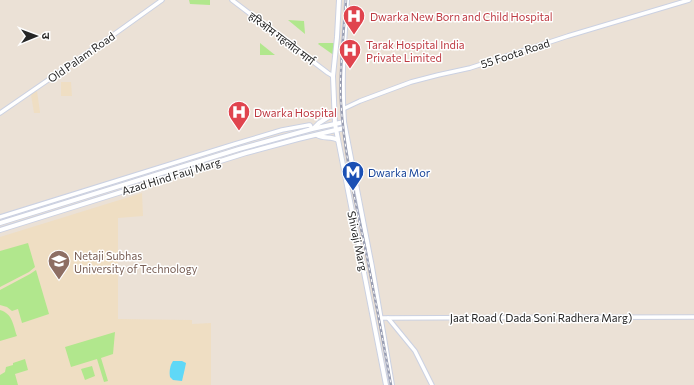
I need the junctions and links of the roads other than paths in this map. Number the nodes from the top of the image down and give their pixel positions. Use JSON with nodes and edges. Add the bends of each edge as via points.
{"nodes":[{"id":1,"x":162,"y":0,"type":"edge"},
{"id":2,"x":232,"y":0,"type":"edge"},
{"id":3,"x":340,"y":0,"type":"edge"},
{"id":4,"x":346,"y":0,"type":"edge"},
{"id":5,"x":689,"y":0,"type":"edge"},
{"id":6,"x":333,"y":76,"type":"junction"},
{"id":7,"x":343,"y":109,"type":"junction"},
{"id":8,"x":0,"y":113,"type":"edge"},
{"id":9,"x":335,"y":114,"type":"junction"},
{"id":10,"x":344,"y":122,"type":"junction"},
{"id":11,"x":335,"y":124,"type":"junction"},
{"id":12,"x":344,"y":128,"type":"junction"},
{"id":13,"x":312,"y":129,"type":"junction"},
{"id":14,"x":336,"y":130,"type":"junction"},
{"id":15,"x":317,"y":135,"type":"junction"},
{"id":16,"x":338,"y":140,"type":"junction"},
{"id":17,"x":10,"y":214,"type":"junction"},
{"id":18,"x":0,"y":217,"type":"edge"},
{"id":19,"x":11,"y":220,"type":"junction"},
{"id":20,"x":0,"y":223,"type":"edge"},
{"id":21,"x":0,"y":230,"type":"edge"},
{"id":22,"x":374,"y":284,"type":"junction"},
{"id":23,"x":368,"y":286,"type":"junction"},
{"id":24,"x":375,"y":292,"type":"junction"},
{"id":25,"x":369,"y":294,"type":"junction"},
{"id":26,"x":694,"y":317,"type":"edge"},
{"id":27,"x":380,"y":318,"type":"junction"},
{"id":28,"x":387,"y":318,"type":"junction"},
{"id":29,"x":386,"y":385,"type":"edge"},
{"id":30,"x":392,"y":385,"type":"edge"},
{"id":31,"x":432,"y":385,"type":"edge"}],
"edges":[{"from":1,"to":8,"type":"street","name":"Old Palam Road"},
{"from":2,"to":6,"type":"street","name":"हरिओम गहलोत मार्ग"},
{"from":3,"to":6,"type":"main road","name":"Shivaji Marg"},
{"from":4,"to":7,"type":"main road","name":"Shivaji Marg"},
{"from":5,"to":7,"type":"street","name":"55 Foota Road","via":[[470,68],[411,82]]},
{"from":6,"to":9,"type":"main road","name":"Shivaji Marg"},
{"from":7,"to":10,"type":"main road","name":"Shivaji Marg"},
{"from":9,"to":11,"type":"main road","name":"Shivaji Marg"},
{"from":9,"to":13,"type":"main road"},
{"from":10,"to":11,"type":"main road","name":"Azad Hind Fauj Marg"},
{"from":10,"to":12,"type":"main road","name":"Shivaji Marg"},
{"from":11,"to":13,"type":"main road","name":"Azad Hind Fauj Marg"},
{"from":11,"to":14,"type":"main road","name":"Shivaji Marg"},
{"from":12,"to":14,"type":"main road","name":"Azad Hind Fauj Marg"},
{"from":12,"to":22,"type":"main road","name":"Shivaji Marg"},
{"from":13,"to":17,"type":"street","via":[[309,125],[282,130]]},
{"from":13,"to":19,"type":"main road","name":"Azad Hind Fauj Marg"},
{"from":14,"to":15,"type":"main road","name":"Azad Hind Fauj Marg"},
{"from":14,"to":16,"type":"main road","name":"Shivaji Marg"},
{"from":15,"to":16,"type":"main road"},
{"from":15,"to":21,"type":"main road","name":"Azad Hind Fauj Marg","via":[[240,155]]},
{"from":16,"to":23,"type":"main road","name":"Shivaji Marg"},
{"from":17,"to":18,"type":"street"},
{"from":17,"to":19,"type":"main road"},
{"from":19,"to":20,"type":"main road","name":"Azad Hind Fauj Marg"},
{"from":22,"to":23,"type":"main road"},
{"from":22,"to":24,"type":"main road","name":"Shivaji Marg"},
{"from":23,"to":25,"type":"main road","name":"Shivaji Marg"},
{"from":24,"to":25,"type":"main road"},
{"from":24,"to":27,"type":"main road","name":"Shivaji Marg"},
{"from":25,"to":29,"type":"main road","name":"Shivaji Marg"},
{"from":26,"to":28,"type":"street","name":"Jaat Road ( Dada Soni Radhera Marg)"},
{"from":27,"to":28,"type":"street","name":"Jaat Road ( Dada Soni Radhera Marg)"},
{"from":27,"to":30,"type":"main road","name":"Shivaji Marg"},
{"from":28,"to":31,"type":"street","via":[[415,351]]}]}
